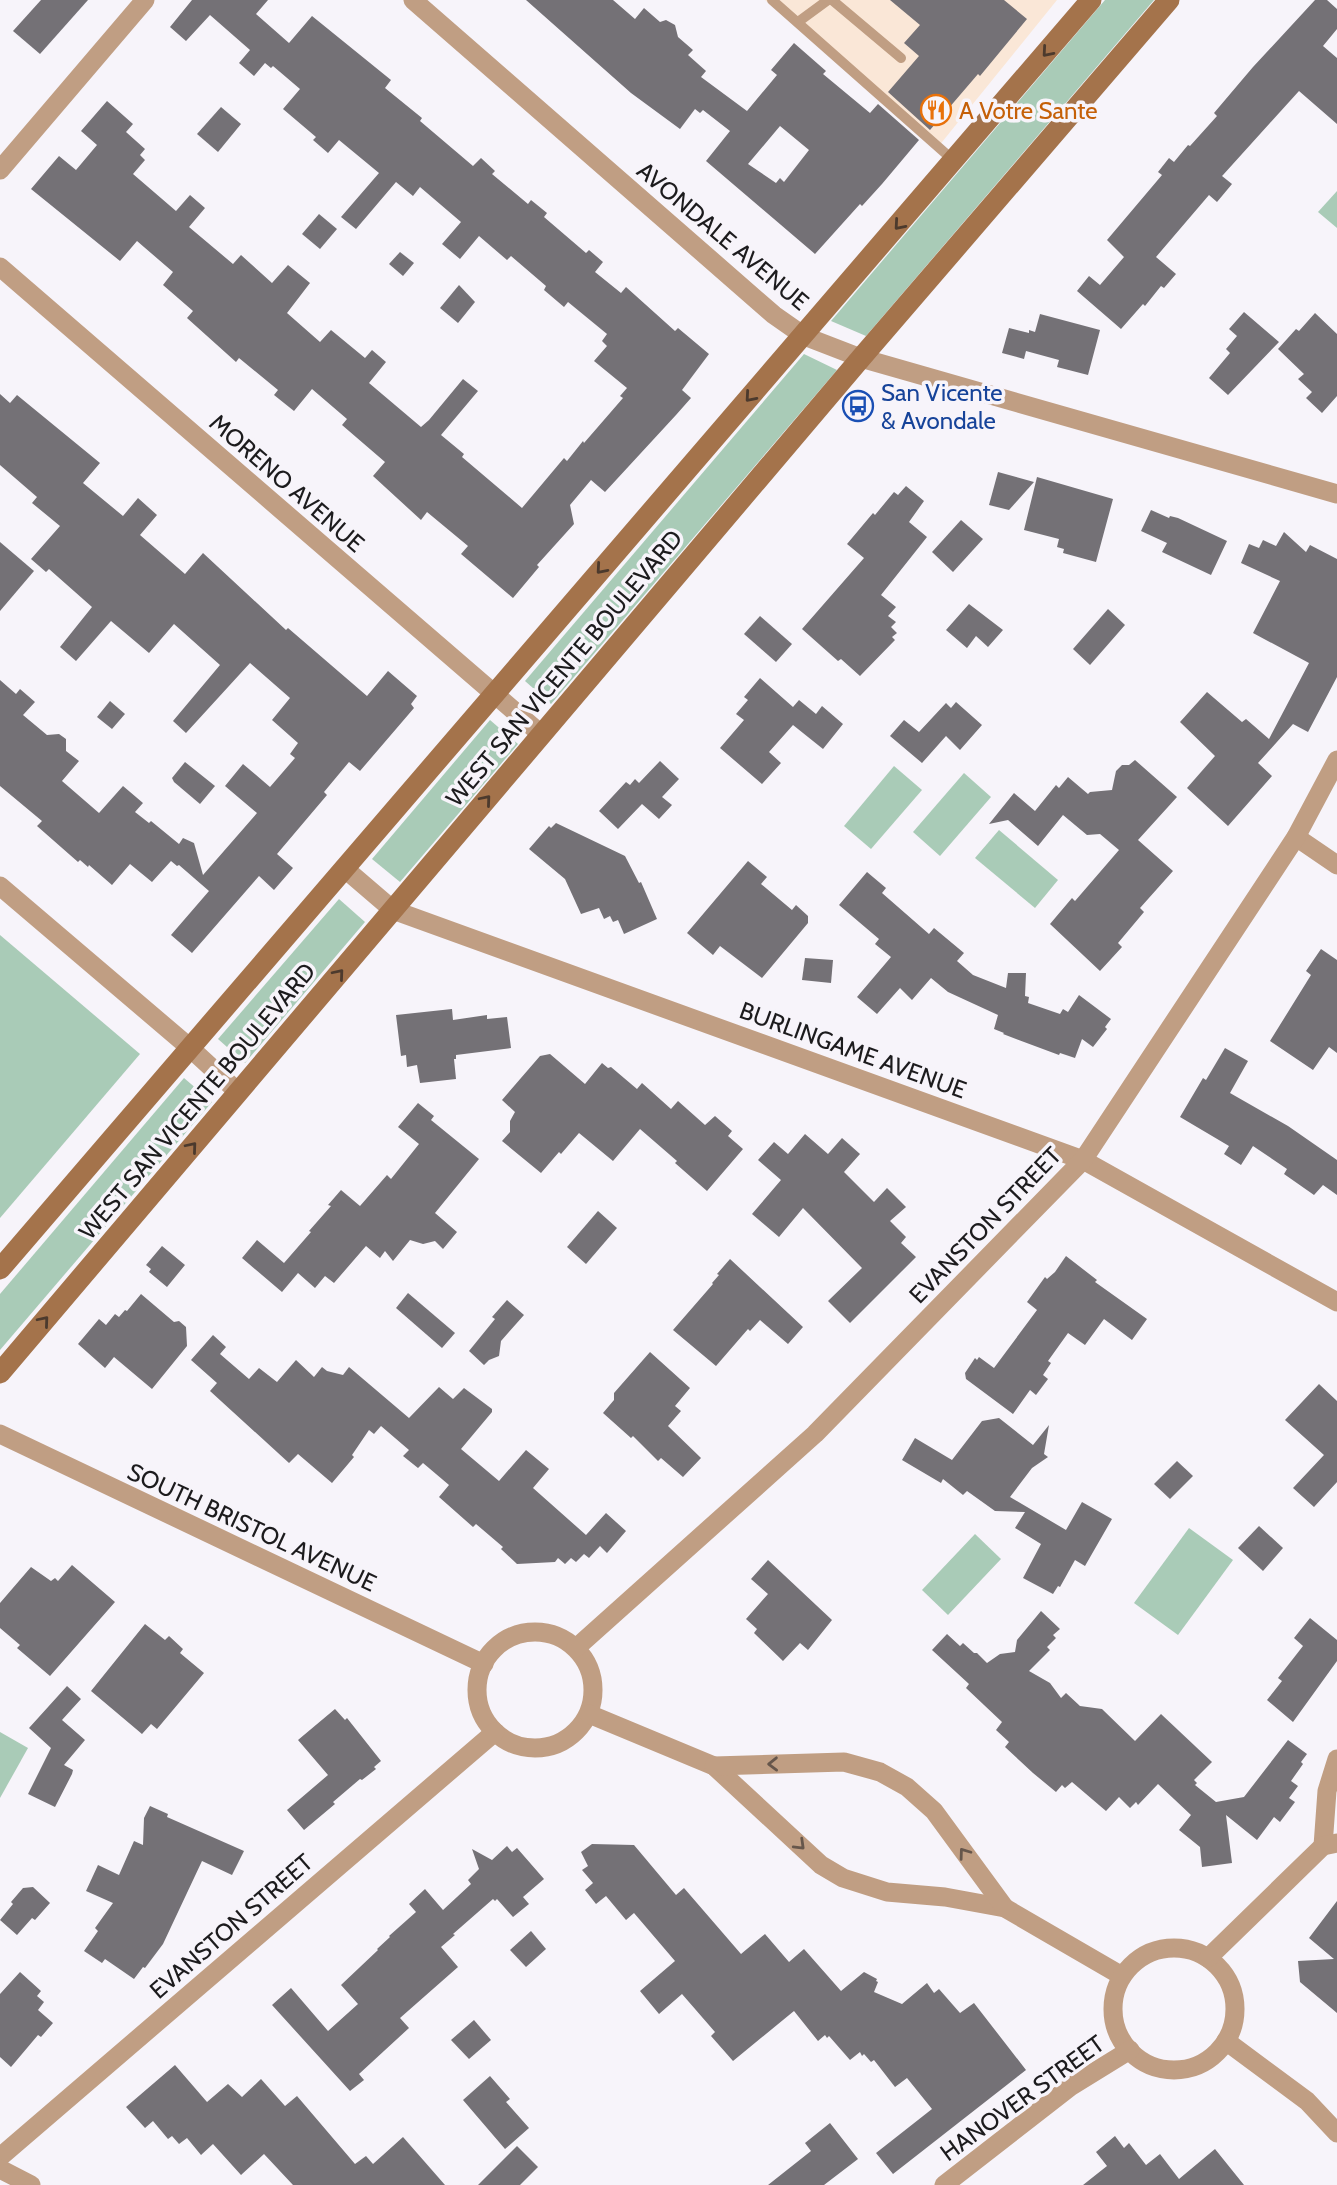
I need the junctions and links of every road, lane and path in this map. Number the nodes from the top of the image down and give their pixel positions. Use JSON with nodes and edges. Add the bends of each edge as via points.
{"nodes":[{"id":1,"x":145,"y":0,"type":"edge"},
{"id":2,"x":413,"y":0,"type":"edge"},
{"id":3,"x":772,"y":0,"type":"edge"},
{"id":4,"x":830,"y":0,"type":"edge"},
{"id":5,"x":1091,"y":0,"type":"edge"},
{"id":6,"x":1169,"y":0,"type":"edge"},
{"id":7,"x":795,"y":20,"type":"junction"},
{"id":8,"x":901,"y":58,"type":"dead end"},
{"id":9,"x":954,"y":160,"type":"junction"},
{"id":10,"x":0,"y":170,"type":"edge"},
{"id":11,"x":0,"y":267,"type":"edge"},
{"id":12,"x":804,"y":336,"type":"junction"},
{"id":13,"x":861,"y":358,"type":"junction"},
{"id":14,"x":1337,"y":494,"type":"edge"},
{"id":15,"x":493,"y":694,"type":"junction"},
{"id":16,"x":542,"y":735,"type":"junction"},
{"id":17,"x":1337,"y":760,"type":"edge"},
{"id":18,"x":1296,"y":837,"type":"junction"},
{"id":19,"x":1337,"y":865,"type":"edge"},
{"id":20,"x":344,"y":868,"type":"junction"},
{"id":21,"x":0,"y":886,"type":"edge"},
{"id":22,"x":393,"y":910,"type":"junction"},
{"id":23,"x":189,"y":1047,"type":"junction"},
{"id":24,"x":238,"y":1092,"type":"junction"},
{"id":25,"x":1083,"y":1160,"type":"junction"},
{"id":26,"x":0,"y":1269,"type":"edge"},
{"id":27,"x":1337,"y":1302,"type":"edge"},
{"id":28,"x":0,"y":1373,"type":"edge"},
{"id":29,"x":0,"y":1434,"type":"edge"},
{"id":30,"x":576,"y":1648,"type":"junction"},
{"id":31,"x":484,"y":1664,"type":"junction"},
{"id":32,"x":589,"y":1714,"type":"junction"},
{"id":33,"x":495,"y":1732,"type":"junction"},
{"id":34,"x":1337,"y":1759,"type":"edge"},
{"id":35,"x":714,"y":1766,"type":"junction"},
{"id":36,"x":1330,"y":1845,"type":"edge"},
{"id":37,"x":1005,"y":1908,"type":"junction"},
{"id":38,"x":1208,"y":1958,"type":"junction"},
{"id":39,"x":1122,"y":1976,"type":"junction"},
{"id":40,"x":1226,"y":2041,"type":"junction"},
{"id":41,"x":1130,"y":2050,"type":"junction"},
{"id":42,"x":1307,"y":2101,"type":"junction"},
{"id":43,"x":1337,"y":2109,"type":"edge"},
{"id":44,"x":1337,"y":2133,"type":"edge"},
{"id":45,"x":0,"y":2157,"type":"edge"},
{"id":46,"x":0,"y":2169,"type":"edge"},
{"id":47,"x":31,"y":2185,"type":"edge"},
{"id":48,"x":944,"y":2185,"type":"edge"}],
"edges":[{"from":1,"to":10,"type":"street"},
{"from":2,"to":12,"type":"street","name":"AVONDALE AVENUE","via":[[774,315]]},
{"from":3,"to":7,"type":"lane"},
{"from":4,"to":7,"type":"lane"},
{"from":4,"to":8,"type":"lane"},
{"from":5,"to":9,"type":"main road","name":"WEST SAN VICENTE BOULEVARD","one_way":true},
{"from":6,"to":13,"type":"main road","name":"WEST SAN VICENTE BOULEVARD"},
{"from":7,"to":9,"type":"lane"},
{"from":9,"to":12,"type":"main road","name":"WEST SAN VICENTE BOULEVARD","one_way":true},
{"from":11,"to":15,"type":"street","name":"MORENO AVENUE"},
{"from":12,"to":13,"type":"street","name":"AVONDALE AVENUE"},
{"from":12,"to":15,"type":"main road","name":"WEST SAN VICENTE BOULEVARD","one_way":true},
{"from":13,"to":14,"type":"street","name":"AVONDALE AVENUE"},
{"from":13,"to":16,"type":"main road","name":"WEST SAN VICENTE BOULEVARD"},
{"from":15,"to":16,"type":"street","name":"MORENO AVENUE"},
{"from":15,"to":20,"type":"main road","name":"WEST SAN VICENTE BOULEVARD"},
{"from":22,"to":16,"type":"main road","name":"WEST SAN VICENTE BOULEVARD","one_way":true},
{"from":17,"to":18,"type":"street","name":"EVANSTON STREET"},
{"from":18,"to":19,"type":"street"},
{"from":18,"to":25,"type":"street","name":"EVANSTON STREET"},
{"from":20,"to":22,"type":"street","name":"BURLINGAME AVENUE"},
{"from":20,"to":23,"type":"main road","name":"WEST SAN VICENTE BOULEVARD"},
{"from":21,"to":23,"type":"street"},
{"from":24,"to":22,"type":"main road","name":"WEST SAN VICENTE BOULEVARD","one_way":true},
{"from":22,"to":25,"type":"street","name":"BURLINGAME AVENUE"},
{"from":23,"to":24,"type":"street"},
{"from":23,"to":26,"type":"main road","name":"WEST SAN VICENTE BOULEVARD"},
{"from":28,"to":24,"type":"main road","name":"WEST SAN VICENTE BOULEVARD","one_way":true},
{"from":25,"to":27,"type":"street","name":"BURLINGAME AVENUE"},
{"from":25,"to":30,"type":"street","name":"EVANSTON STREET","via":[[815,1434]]},
{"from":29,"to":31,"type":"street","name":"SOUTH BRISTOL AVENUE"},
{"from":30,"to":31,"type":"street","via":[[561,1638],[526,1633],[494,1649]]},
{"from":30,"to":32,"type":"street","via":[[593,1679]]},
{"from":31,"to":33,"type":"street","via":[[478,1700]]},
{"from":32,"to":33,"type":"street","via":[[578,1730],[546,1748],[510,1743]]},
{"from":32,"to":35,"type":"street"},
{"from":33,"to":45,"type":"street","name":"EVANSTON STREET"},
{"from":34,"to":36,"type":"street","via":[[1326,1791]]},
{"from":35,"to":37,"type":"street","one_way":true,"via":[[821,1865],[843,1878],[887,1892]]},
{"from":37,"to":35,"type":"street","one_way":true,"via":[[934,1811],[907,1787],[880,1772],[844,1762]]},
{"from":36,"to":38,"type":"street"},
{"from":37,"to":39,"type":"street"},
{"from":38,"to":39,"type":"street","via":[[1190,1950],[1152,1951]]},
{"from":38,"to":40,"type":"street","via":[[1229,1982],[1234,1998],[1235,2014]]},
{"from":39,"to":41,"type":"street","via":[[1112,2008],[1121,2041]]},
{"from":40,"to":41,"type":"street","via":[[1209,2059],[1171,2070],[1152,2066]]},
{"from":40,"to":42,"type":"street"},
{"from":41,"to":48,"type":"street","name":"HANOVER STREET","via":[[1070,2087]]},
{"from":42,"to":43,"type":"street"},
{"from":42,"to":44,"type":"street"},
{"from":46,"to":47,"type":"street"}]}
